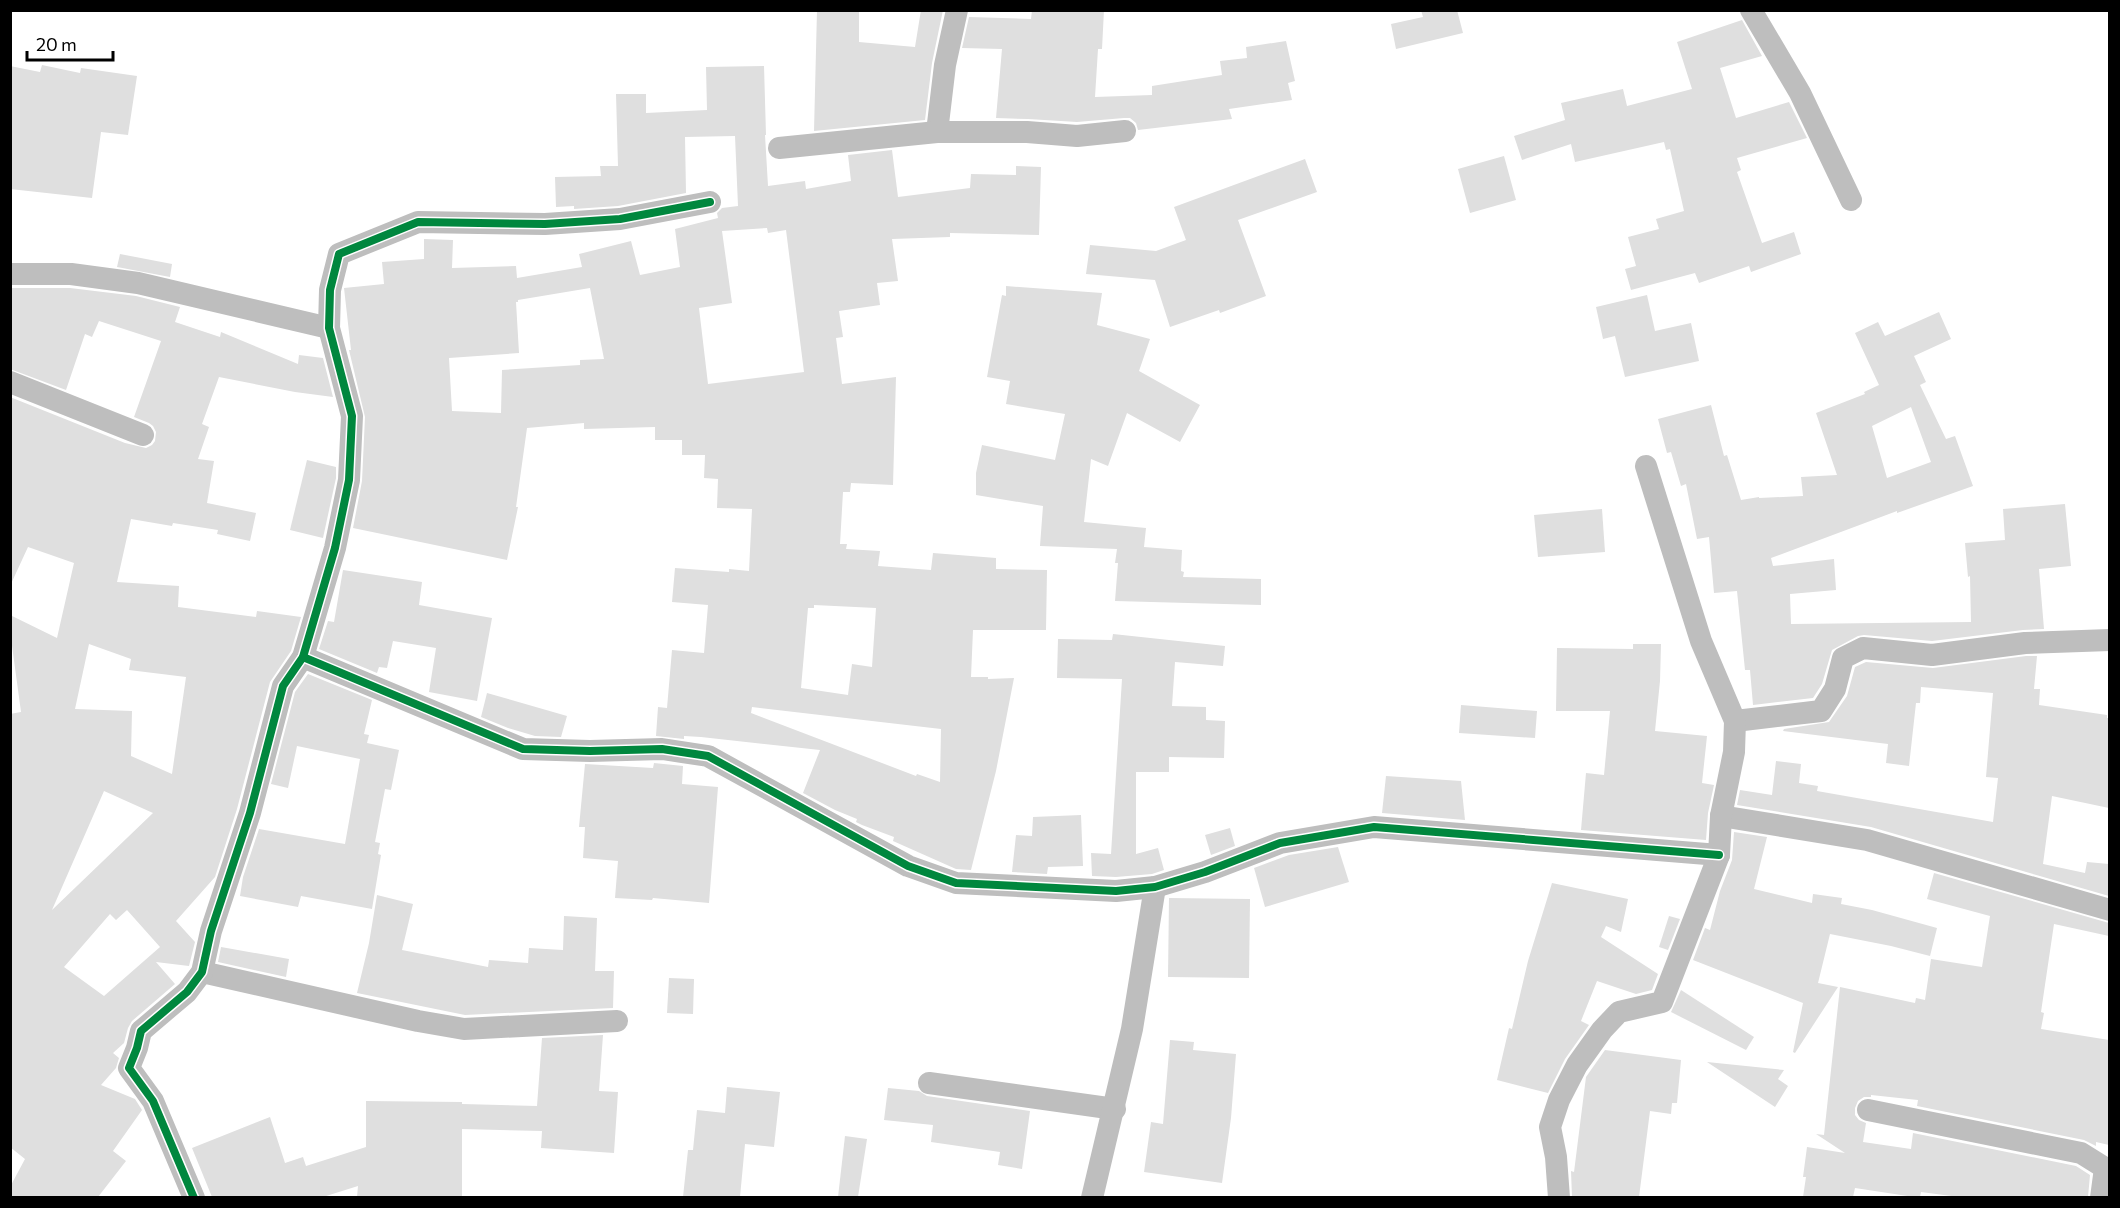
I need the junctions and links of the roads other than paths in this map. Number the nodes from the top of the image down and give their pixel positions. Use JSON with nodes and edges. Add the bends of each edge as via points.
{"nodes":[{"id":1,"x":957,"y":10,"type":"edge"},
{"id":2,"x":1751,"y":10,"type":"edge"},
{"id":3,"x":1125,"y":131,"type":"dead end"},
{"id":4,"x":937,"y":132,"type":"junction"},
{"id":5,"x":779,"y":148,"type":"dead end"},
{"id":6,"x":1851,"y":200,"type":"dead end"},
{"id":7,"x":710,"y":202,"type":"dead end"},
{"id":8,"x":10,"y":274,"type":"edge"},
{"id":9,"x":329,"y":328,"type":"junction"},
{"id":10,"x":10,"y":382,"type":"edge"},
{"id":11,"x":143,"y":435,"type":"dead end"},
{"id":12,"x":1646,"y":466,"type":"dead end"},
{"id":13,"x":2109,"y":640,"type":"edge"},
{"id":14,"x":303,"y":657,"type":"junction"},
{"id":15,"x":1735,"y":721,"type":"junction"},
{"id":16,"x":1721,"y":816,"type":"junction"},
{"id":17,"x":1719,"y":855,"type":"junction"},
{"id":18,"x":1155,"y":888,"type":"junction"},
{"id":19,"x":2109,"y":910,"type":"edge"},
{"id":20,"x":202,"y":972,"type":"junction"},
{"id":21,"x":618,"y":1021,"type":"dead end"},
{"id":22,"x":929,"y":1083,"type":"dead end"},
{"id":23,"x":1114,"y":1108,"type":"junction"},
{"id":24,"x":1868,"y":1110,"type":"dead end"},
{"id":25,"x":194,"y":1197,"type":"edge"},
{"id":26,"x":1092,"y":1197,"type":"edge"},
{"id":27,"x":1559,"y":1197,"type":"edge"},
{"id":28,"x":2101,"y":1197,"type":"edge"}],
"edges":[{"from":1,"to":4,"type":"street"},
{"from":2,"to":6,"type":"street","via":[[1800,93]]},
{"from":3,"to":4,"type":"street","via":[[1077,136]]},
{"from":4,"to":5,"type":"street"},
{"from":7,"to":9,"type":"street","via":[[620,219],[545,224],[417,222],[339,254],[330,290]]},
{"from":8,"to":9,"type":"street","via":[[71,274],[138,283]]},
{"from":9,"to":14,"type":"street","via":[[352,416],[349,480],[335,548]]},
{"from":10,"to":11,"type":"street"},
{"from":12,"to":15,"type":"street","via":[[1701,641]]},
{"from":13,"to":15,"type":"street","via":[[2025,643],[1932,655],[1863,648],[1843,658],[1835,689],[1821,711]]},
{"from":14,"to":18,"type":"street","via":[[523,749],[662,749],[708,756],[908,866],[956,884],[1116,891]]},
{"from":14,"to":20,"type":"street","via":[[283,686]]},
{"from":15,"to":16,"type":"street","via":[[1734,752]]},
{"from":16,"to":17,"type":"street"},
{"from":16,"to":19,"type":"street","via":[[1867,840]]},
{"from":17,"to":18,"type":"street","via":[[1374,827],[1280,843]]},
{"from":17,"to":27,"type":"street","via":[[1662,1002],[1619,1012],[1577,1065],[1559,1100],[1550,1127]]},
{"from":18,"to":23,"type":"street","via":[[1132,1029]]},
{"from":20,"to":21,"type":"street","via":[[464,1029]]},
{"from":20,"to":25,"type":"street","via":[[188,992],[141,1031],[129,1068],[153,1101]]},
{"from":22,"to":23,"type":"street"},
{"from":23,"to":26,"type":"street"},
{"from":24,"to":28,"type":"street","via":[[2081,1153],[2105,1167]]}]}
